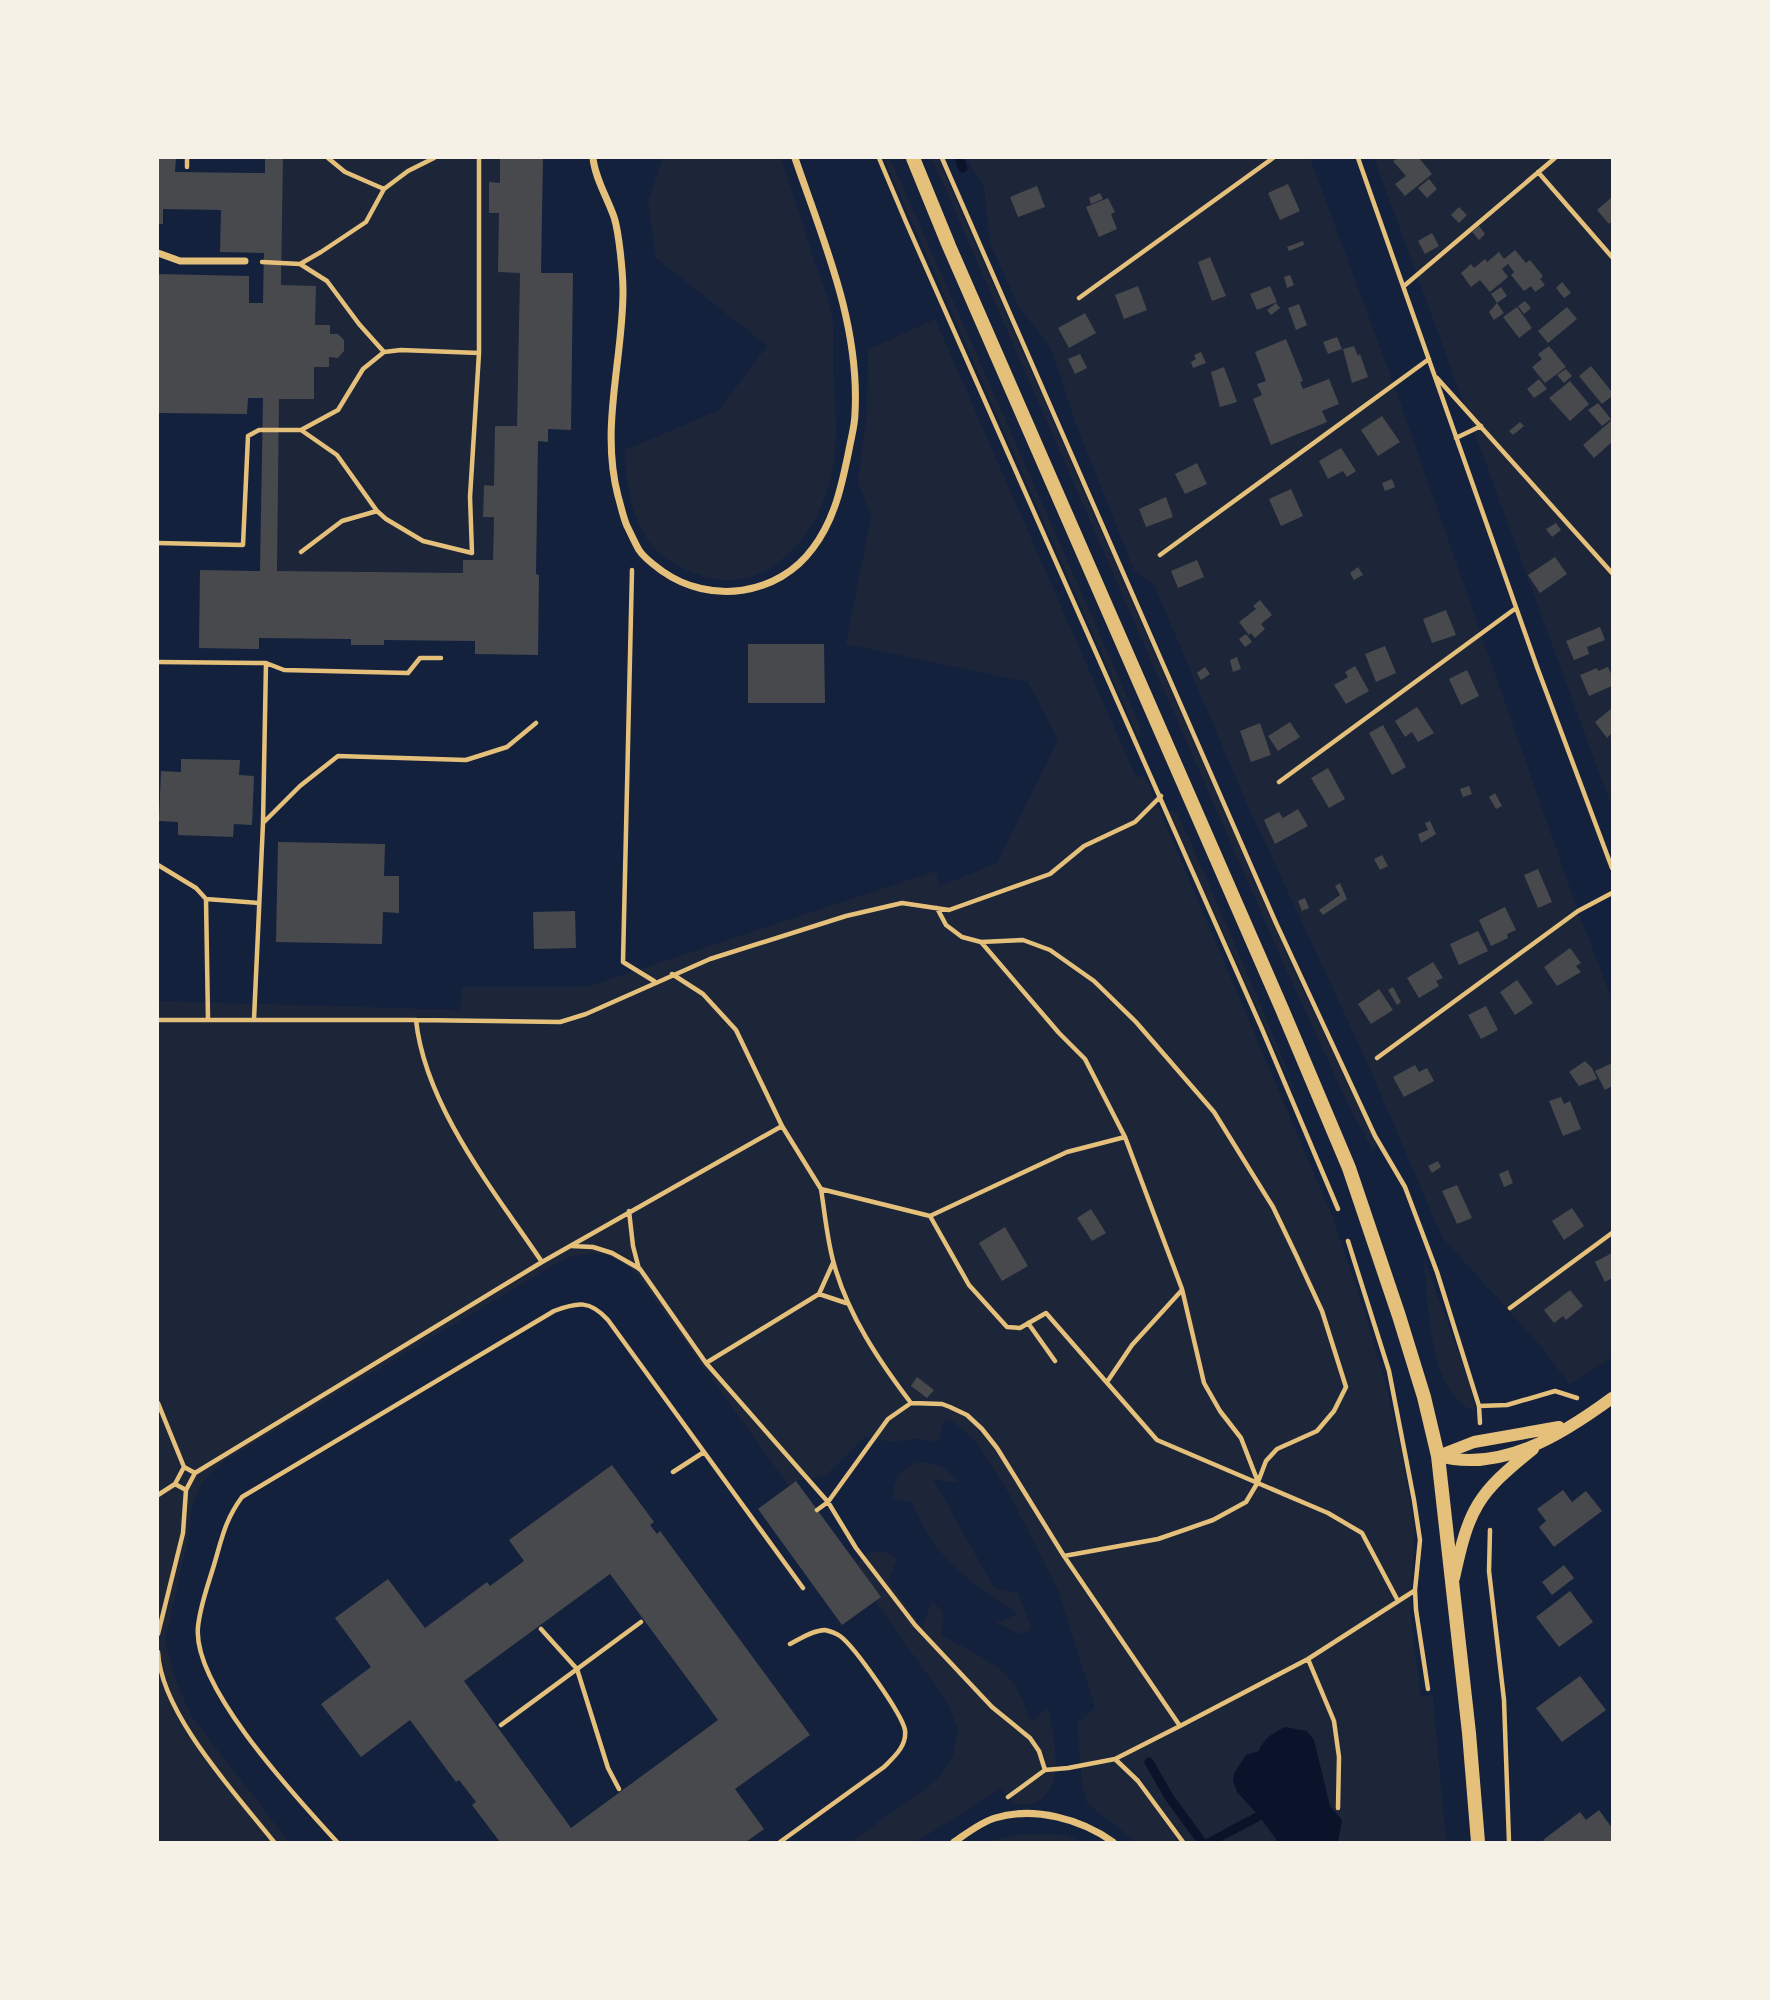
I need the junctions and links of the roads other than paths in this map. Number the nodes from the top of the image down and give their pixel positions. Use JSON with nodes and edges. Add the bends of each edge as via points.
{"nodes":[{"id":1,"x":593,"y":158,"type":"edge"},
{"id":2,"x":795,"y":158,"type":"edge"},
{"id":3,"x":913,"y":158,"type":"edge"},
{"id":4,"x":158,"y":253,"type":"edge"},
{"id":5,"x":245,"y":261,"type":"road end"},
{"id":6,"x":1608,"y":1401,"type":"edge"},
{"id":7,"x":1576,"y":1422,"type":"junction"},
{"id":8,"x":1541,"y":1442,"type":"junction"},
{"id":9,"x":1438,"y":1456,"type":"junction"},
{"id":10,"x":1453,"y":1585,"type":"junction"},
{"id":11,"x":954,"y":1843,"type":"edge"},
{"id":12,"x":1113,"y":1843,"type":"edge"},
{"id":13,"x":1480,"y":1843,"type":"edge"}],
"edges":[{"from":1,"to":2,"type":"street","via":[[615,221],[623,290],[610,444],[613,477],[626,523],[640,552],[675,580],[697,589],[728,593],[779,578],[813,549],[841,491],[855,415],[855,363],[845,306]]},
{"from":3,"to":9,"type":"main road","via":[[1349,1168],[1399,1316]]},
{"from":4,"to":5,"type":"street","via":[[180,261]]},
{"from":6,"to":7,"type":"street"},
{"from":7,"to":8,"type":"street"},
{"from":7,"to":9,"type":"street","via":[[1474,1442]]},
{"from":8,"to":9,"type":"street","via":[[1479,1461]]},
{"from":8,"to":10,"type":"street","via":[[1479,1499],[1463,1538]]},
{"from":9,"to":10,"type":"main road"},
{"from":10,"to":13,"type":"main road"},
{"from":11,"to":12,"type":"street","via":[[992,1818],[1014,1814],[1066,1819]]}]}
